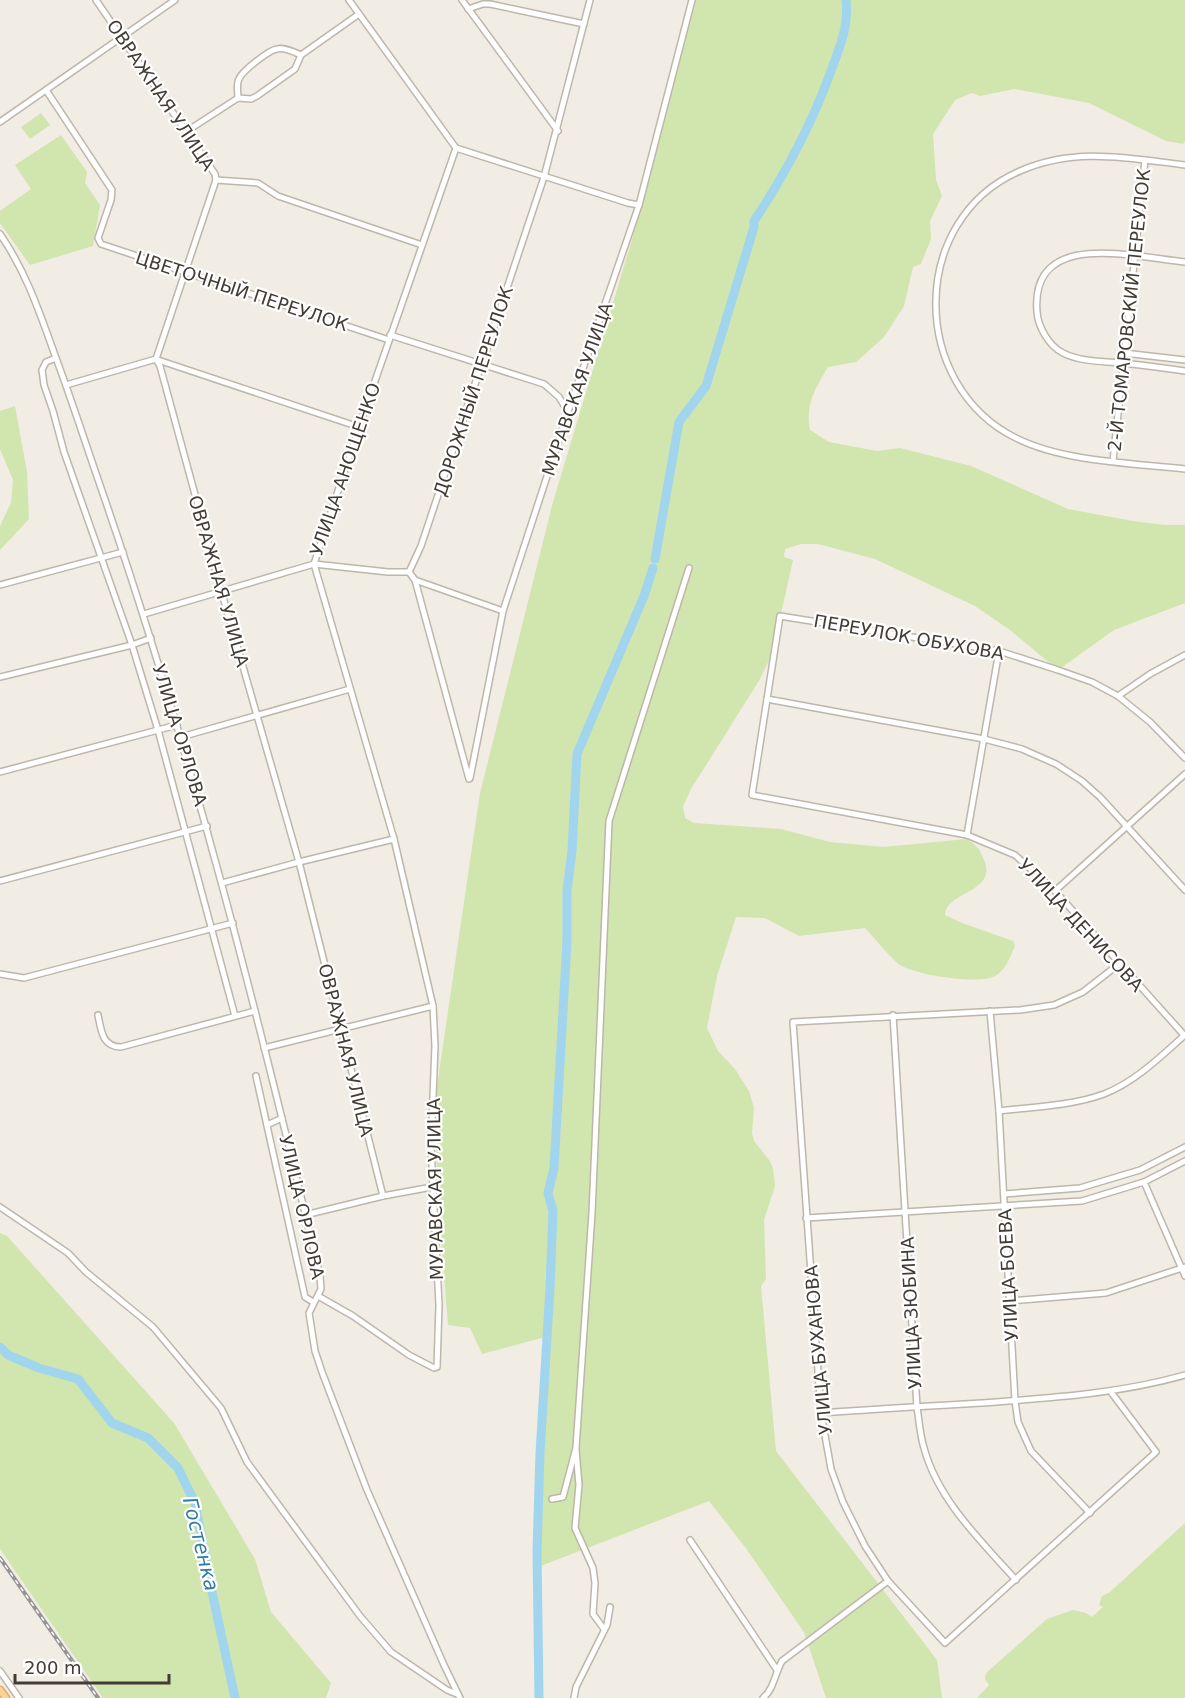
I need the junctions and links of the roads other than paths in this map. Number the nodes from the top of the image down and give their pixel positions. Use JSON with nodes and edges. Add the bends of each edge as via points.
{"nodes":[{"id":1,"x":96,"y":0,"type":"edge"},
{"id":2,"x":175,"y":0,"type":"edge"},
{"id":3,"x":349,"y":0,"type":"edge"},
{"id":4,"x":462,"y":0,"type":"edge"},
{"id":5,"x":590,"y":0,"type":"edge"},
{"id":6,"x":692,"y":0,"type":"edge"},
{"id":7,"x":468,"y":9,"type":"junction"},
{"id":8,"x":359,"y":14,"type":"junction"},
{"id":9,"x":584,"y":24,"type":"junction"},
{"id":10,"x":122,"y":38,"type":"junction"},
{"id":11,"x":301,"y":55,"type":"junction"},
{"id":12,"x":46,"y":90,"type":"junction"},
{"id":13,"x":238,"y":98,"type":"junction"},
{"id":14,"x":0,"y":122,"type":"edge"},
{"id":15,"x":558,"y":130,"type":"junction"},
{"id":16,"x":187,"y":131,"type":"junction"},
{"id":17,"x":456,"y":148,"type":"junction"},
{"id":18,"x":1146,"y":160,"type":"junction"},
{"id":19,"x":1185,"y":165,"type":"edge"},
{"id":20,"x":544,"y":177,"type":"junction"},
{"id":21,"x":216,"y":180,"type":"junction"},
{"id":22,"x":639,"y":205,"type":"junction"},
{"id":23,"x":0,"y":234,"type":"edge"},
{"id":24,"x":422,"y":245,"type":"junction"},
{"id":25,"x":1136,"y":257,"type":"junction"},
{"id":26,"x":1185,"y":262,"type":"edge"},
{"id":27,"x":186,"y":272,"type":"junction"},
{"id":28,"x":390,"y":338,"type":"junction"},
{"id":29,"x":1124,"y":353,"type":"junction"},
{"id":30,"x":56,"y":358,"type":"junction"},
{"id":31,"x":156,"y":359,"type":"junction"},
{"id":32,"x":1185,"y":360,"type":"edge"},
{"id":33,"x":1122,"y":363,"type":"junction"},
{"id":34,"x":482,"y":364,"type":"junction"},
{"id":35,"x":1185,"y":371,"type":"edge"},
{"id":36,"x":66,"y":385,"type":"junction"},
{"id":37,"x":568,"y":412,"type":"junction"},
{"id":38,"x":359,"y":427,"type":"junction"},
{"id":39,"x":1113,"y":461,"type":"junction"},
{"id":40,"x":1185,"y":469,"type":"edge"},
{"id":41,"x":123,"y":552,"type":"junction"},
{"id":42,"x":102,"y":558,"type":"junction"},
{"id":43,"x":314,"y":564,"type":"junction"},
{"id":44,"x":689,"y":568,"type":"dead end"},
{"id":45,"x":409,"y":572,"type":"junction"},
{"id":46,"x":415,"y":580,"type":"junction"},
{"id":47,"x":0,"y":585,"type":"edge"},
{"id":48,"x":221,"y":590,"type":"junction"},
{"id":49,"x":503,"y":611,"type":"junction"},
{"id":50,"x":144,"y":614,"type":"junction"},
{"id":51,"x":151,"y":638,"type":"junction"},
{"id":52,"x":132,"y":645,"type":"junction"},
{"id":53,"x":999,"y":651,"type":"junction"},
{"id":54,"x":1185,"y":655,"type":"edge"},
{"id":55,"x":0,"y":677,"type":"edge"},
{"id":56,"x":350,"y":689,"type":"junction"},
{"id":57,"x":1118,"y":696,"type":"junction"},
{"id":58,"x":767,"y":699,"type":"junction"},
{"id":59,"x":257,"y":715,"type":"junction"},
{"id":60,"x":177,"y":725,"type":"junction"},
{"id":61,"x":158,"y":729,"type":"junction"},
{"id":62,"x":181,"y":737,"type":"junction"},
{"id":63,"x":984,"y":739,"type":"junction"},
{"id":64,"x":1185,"y":758,"type":"edge"},
{"id":65,"x":0,"y":772,"type":"edge"},
{"id":66,"x":1185,"y":774,"type":"edge"},
{"id":67,"x":207,"y":826,"type":"junction"},
{"id":68,"x":1126,"y":826,"type":"junction"},
{"id":69,"x":186,"y":833,"type":"junction"},
{"id":70,"x":967,"y":835,"type":"junction"},
{"id":71,"x":394,"y":839,"type":"junction"},
{"id":72,"x":299,"y":862,"type":"junction"},
{"id":73,"x":0,"y":881,"type":"edge"},
{"id":74,"x":222,"y":883,"type":"junction"},
{"id":75,"x":1185,"y":890,"type":"edge"},
{"id":76,"x":1055,"y":891,"type":"junction"},
{"id":77,"x":233,"y":923,"type":"junction"},
{"id":78,"x":213,"y":928,"type":"junction"},
{"id":79,"x":1119,"y":964,"type":"junction"},
{"id":80,"x":0,"y":974,"type":"edge"},
{"id":81,"x":433,"y":1006,"type":"junction"},
{"id":82,"x":255,"y":1011,"type":"junction"},
{"id":83,"x":990,"y":1011,"type":"junction"},
{"id":84,"x":98,"y":1015,"type":"dead end"},
{"id":85,"x":893,"y":1015,"type":"junction"},
{"id":86,"x":235,"y":1016,"type":"junction"},
{"id":87,"x":341,"y":1029,"type":"junction"},
{"id":88,"x":1185,"y":1035,"type":"edge"},
{"id":89,"x":264,"y":1048,"type":"junction"},
{"id":90,"x":256,"y":1076,"type":"dead end"},
{"id":91,"x":999,"y":1111,"type":"junction"},
{"id":92,"x":282,"y":1118,"type":"junction"},
{"id":93,"x":267,"y":1125,"type":"junction"},
{"id":94,"x":1185,"y":1147,"type":"edge"},
{"id":95,"x":1185,"y":1161,"type":"edge"},
{"id":96,"x":1144,"y":1182,"type":"junction"},
{"id":97,"x":432,"y":1188,"type":"junction"},
{"id":98,"x":1004,"y":1194,"type":"junction"},
{"id":99,"x":383,"y":1196,"type":"junction"},
{"id":100,"x":0,"y":1207,"type":"edge"},
{"id":101,"x":1004,"y":1207,"type":"junction"},
{"id":102,"x":905,"y":1212,"type":"junction"},
{"id":103,"x":305,"y":1215,"type":"junction"},
{"id":104,"x":806,"y":1218,"type":"junction"},
{"id":105,"x":1184,"y":1268,"type":"edge"},
{"id":106,"x":1185,"y":1276,"type":"edge"},
{"id":107,"x":318,"y":1296,"type":"junction"},
{"id":108,"x":1009,"y":1301,"type":"junction"},
{"id":109,"x":313,"y":1302,"type":"junction"},
{"id":110,"x":434,"y":1368,"type":"joint"},
{"id":111,"x":1185,"y":1375,"type":"edge"},
{"id":112,"x":1111,"y":1392,"type":"junction"},
{"id":113,"x":1015,"y":1401,"type":"junction"},
{"id":114,"x":917,"y":1407,"type":"junction"},
{"id":115,"x":821,"y":1413,"type":"junction"},
{"id":116,"x":576,"y":1448,"type":"junction"},
{"id":117,"x":552,"y":1499,"type":"dead end"},
{"id":118,"x":1090,"y":1513,"type":"junction"},
{"id":119,"x":690,"y":1540,"type":"dead end"},
{"id":120,"x":1016,"y":1580,"type":"junction"},
{"id":121,"x":888,"y":1581,"type":"junction"},
{"id":122,"x":610,"y":1607,"type":"dead end"},
{"id":123,"x":604,"y":1629,"type":"junction"},
{"id":124,"x":777,"y":1670,"type":"junction"},
{"id":125,"x":0,"y":1671,"type":"edge"},
{"id":126,"x":0,"y":1690,"type":"edge"},
{"id":127,"x":459,"y":1696,"type":"edge"},
{"id":128,"x":770,"y":1696,"type":"edge"},
{"id":129,"x":6,"y":1698,"type":"edge"},
{"id":130,"x":19,"y":1698,"type":"edge"},
{"id":131,"x":574,"y":1698,"type":"edge"},
{"id":132,"x":763,"y":1698,"type":"edge"}],
"edges":[{"from":1,"to":10,"type":"street","name":"ОВРАЖНАЯ УЛИЦА"},
{"from":2,"to":10,"type":"street"},
{"from":3,"to":8,"type":"street"},
{"from":4,"to":7,"type":"street"},
{"from":5,"to":9,"type":"street","name":"ДОРОЖНЫЙ ПЕРЕУЛОК"},
{"from":6,"to":22,"type":"street","name":"МУРАВСКАЯ УЛИЦА"},
{"from":7,"to":9,"type":"street","via":[[490,4]]},
{"from":7,"to":15,"type":"street"},
{"from":8,"to":11,"type":"street"},
{"from":8,"to":17,"type":"street"},
{"from":9,"to":15,"type":"street","name":"ДОРОЖНЫЙ ПЕРЕУЛОК"},
{"from":10,"to":12,"type":"street"},
{"from":10,"to":16,"type":"street","name":"ОВРАЖНАЯ УЛИЦА"},
{"from":11,"to":13,"type":"street","via":[[296,69],[281,80],[251,99]]},
{"from":11,"to":13,"type":"street","via":[[283,49],[271,51],[238,79]]},
{"from":12,"to":14,"type":"street"},
{"from":12,"to":27,"type":"street","name":"ЦВЕТОЧНЫЙ ПЕРЕУЛОК","via":[[112,190],[98,238],[101,244]]},
{"from":13,"to":16,"type":"street"},
{"from":15,"to":20,"type":"street","name":"ДОРОЖНЫЙ ПЕРЕУЛОК"},
{"from":16,"to":21,"type":"street","name":"ОВРАЖНАЯ УЛИЦА"},
{"from":17,"to":20,"type":"street"},
{"from":17,"to":24,"type":"street","name":"УЛИЦА АНОЩЕНКО"},
{"from":18,"to":19,"type":"street"},
{"from":18,"to":25,"type":"street","name":"2-Й ТОМАРОВСКИЙ ПЕРЕУЛОК"},
{"from":18,"to":39,"type":"street","via":[[1090,155],[1049,160],[1017,172],[967,210],[949,237],[935,287],[939,344],[951,374],[974,406],[1014,438],[1039,448]]},
{"from":20,"to":22,"type":"street"},
{"from":20,"to":34,"type":"street","name":"ДОРОЖНЫЙ ПЕРЕУЛОК"},
{"from":21,"to":24,"type":"street","via":[[258,183],[278,196]]},
{"from":21,"to":27,"type":"street","name":"ОВРАЖНАЯ УЛИЦА"},
{"from":22,"to":37,"type":"street","name":"МУРАВСКАЯ УЛИЦА"},
{"from":23,"to":30,"type":"street","name":"УЛИЦА ОРЛОВА","via":[[26,276]]},
{"from":24,"to":28,"type":"street","name":"УЛИЦА АНОЩЕНКО"},
{"from":25,"to":26,"type":"street"},
{"from":25,"to":29,"type":"street","name":"2-Й ТОМАРОВСКИЙ ПЕРЕУЛОК"},
{"from":25,"to":33,"type":"street","via":[[1065,257],[1043,273],[1036,300],[1038,320],[1048,340],[1061,352],[1081,359]]},
{"from":27,"to":28,"type":"street","name":"ЦВЕТОЧНЫЙ ПЕРЕУЛОК"},
{"from":27,"to":31,"type":"street","name":"ОВРАЖНАЯ УЛИЦА"},
{"from":28,"to":34,"type":"street","name":"ЦВЕТОЧНЫЙ ПЕРЕУЛОК"},
{"from":28,"to":38,"type":"street","name":"УЛИЦА АНОЩЕНКО"},
{"from":29,"to":32,"type":"street"},
{"from":29,"to":33,"type":"street","name":"2-Й ТОМАРОВСКИЙ ПЕРЕУЛОК"},
{"from":30,"to":36,"type":"street","name":"УЛИЦА ОРЛОВА"},
{"from":30,"to":42,"type":"street","name":"УЛИЦА ОРЛОВА","via":[[46,362],[42,370],[44,385]]},
{"from":31,"to":36,"type":"street"},
{"from":31,"to":38,"type":"street"},
{"from":31,"to":48,"type":"street","name":"ОВРАЖНАЯ УЛИЦА"},
{"from":33,"to":35,"type":"street"},
{"from":33,"to":39,"type":"street","name":"2-Й ТОМАРОВСКИЙ ПЕРЕУЛОК"},
{"from":34,"to":37,"type":"street","name":"ЦВЕТОЧНЫЙ ПЕРЕУЛОК","via":[[544,384]]},
{"from":34,"to":45,"type":"street","name":"ДОРОЖНЫЙ ПЕРЕУЛОК"},
{"from":36,"to":41,"type":"street","name":"УЛИЦА ОРЛОВА"},
{"from":37,"to":49,"type":"street","name":"МУРАВСКАЯ УЛИЦА"},
{"from":38,"to":43,"type":"street","name":"УЛИЦА АНОЩЕНКО"},
{"from":39,"to":40,"type":"street"},
{"from":41,"to":42,"type":"street"},
{"from":41,"to":50,"type":"street","name":"УЛИЦА ОРЛОВА"},
{"from":42,"to":47,"type":"street"},
{"from":42,"to":52,"type":"street","name":"УЛИЦА ОРЛОВА"},
{"from":43,"to":45,"type":"street"},
{"from":43,"to":48,"type":"street"},
{"from":43,"to":56,"type":"street","name":"УЛИЦА АНОЩЕНКО"},
{"from":44,"to":116,"type":"street","via":[[609,821],[592,1213]]},
{"from":45,"to":46,"type":"street"},
{"from":46,"to":49,"type":"street"},
{"from":46,"to":49,"type":"street","name":"МУРАВСКАЯ УЛИЦА","via":[[469,779]]},
{"from":48,"to":50,"type":"street"},
{"from":48,"to":59,"type":"street","name":"ОВРАЖНАЯ УЛИЦА"},
{"from":50,"to":51,"type":"street","name":"УЛИЦА ОРЛОВА"},
{"from":51,"to":52,"type":"street"},
{"from":51,"to":60,"type":"street","name":"УЛИЦА ОРЛОВА"},
{"from":52,"to":55,"type":"street"},
{"from":52,"to":61,"type":"street","name":"УЛИЦА ОРЛОВА"},
{"from":53,"to":57,"type":"street","name":"ПЕРЕУЛОК ОБУХОВА","via":[[1092,682]]},
{"from":53,"to":58,"type":"street","name":"ПЕРЕУЛОК ОБУХОВА","via":[[780,616]]},
{"from":53,"to":63,"type":"street"},
{"from":54,"to":57,"type":"street"},
{"from":56,"to":59,"type":"street"},
{"from":56,"to":71,"type":"street","name":"УЛИЦА АНОЩЕНКО"},
{"from":57,"to":64,"type":"street","name":"ПЕРЕУЛОК ОБУХОВА"},
{"from":58,"to":63,"type":"street"},
{"from":58,"to":70,"type":"street","name":"УЛИЦА ДЕНИСОВА","via":[[752,795]]},
{"from":59,"to":62,"type":"street"},
{"from":59,"to":72,"type":"street","name":"ОВРАЖНАЯ УЛИЦА"},
{"from":60,"to":61,"type":"street"},
{"from":60,"to":62,"type":"street","name":"УЛИЦА ОРЛОВА"},
{"from":61,"to":65,"type":"street"},
{"from":61,"to":69,"type":"street","name":"УЛИЦА ОРЛОВА"},
{"from":62,"to":67,"type":"street","name":"УЛИЦА ОРЛОВА"},
{"from":63,"to":68,"type":"street","via":[[1022,749],[1056,764],[1082,781]]},
{"from":63,"to":70,"type":"street"},
{"from":66,"to":68,"type":"street"},
{"from":67,"to":69,"type":"street"},
{"from":67,"to":74,"type":"street","name":"УЛИЦА ОРЛОВА"},
{"from":68,"to":75,"type":"street"},
{"from":68,"to":76,"type":"street"},
{"from":69,"to":73,"type":"street"},
{"from":69,"to":78,"type":"street","name":"УЛИЦА ОРЛОВА"},
{"from":70,"to":76,"type":"street","name":"УЛИЦА ДЕНИСОВА","via":[[1015,855]]},
{"from":71,"to":72,"type":"street"},
{"from":71,"to":81,"type":"street","name":"УЛИЦА АНОЩЕНКО"},
{"from":72,"to":74,"type":"street"},
{"from":72,"to":87,"type":"street","name":"ОВРАЖНАЯ УЛИЦА"},
{"from":74,"to":77,"type":"street","name":"УЛИЦА ОРЛОВА"},
{"from":76,"to":79,"type":"street","name":"УЛИЦА ДЕНИСОВА"},
{"from":77,"to":78,"type":"street"},
{"from":77,"to":82,"type":"street","name":"УЛИЦА ОРЛОВА"},
{"from":78,"to":80,"type":"street","via":[[24,978]]},
{"from":78,"to":86,"type":"street","name":"УЛИЦА ОРЛОВА"},
{"from":79,"to":83,"type":"street","via":[[1083,992],[1054,1005]]},
{"from":79,"to":88,"type":"street","name":"УЛИЦА ДЕНИСОВА"},
{"from":81,"to":87,"type":"street"},
{"from":81,"to":97,"type":"street","name":"МУРАВСКАЯ УЛИЦА"},
{"from":82,"to":86,"type":"street"},
{"from":82,"to":89,"type":"street","name":"УЛИЦА ОРЛОВА"},
{"from":83,"to":85,"type":"street"},
{"from":83,"to":91,"type":"street","name":"УЛИЦА БОЕВА"},
{"from":84,"to":86,"type":"street","via":[[104,1038],[116,1047]]},
{"from":85,"to":102,"type":"street","name":"УЛИЦА ЗЮБИНА"},
{"from":85,"to":104,"type":"street","name":"УЛИЦА БУХАНОВА","via":[[793,1022]]},
{"from":87,"to":89,"type":"street"},
{"from":87,"to":99,"type":"street","name":"ОВРАЖНАЯ УЛИЦА"},
{"from":88,"to":91,"type":"street","via":[[1158,1061],[1104,1094],[1068,1103]]},
{"from":89,"to":92,"type":"street","name":"УЛИЦА ОРЛОВА"},
{"from":90,"to":93,"type":"street"},
{"from":91,"to":98,"type":"street","name":"УЛИЦА БОЕВА"},
{"from":92,"to":93,"type":"street","name":"УЛИЦА ОРЛОВА"},
{"from":92,"to":103,"type":"street","name":"УЛИЦА ОРЛОВА"},
{"from":93,"to":109,"type":"street","via":[[305,1297]]},
{"from":94,"to":98,"type":"street","via":[[1140,1170],[1080,1188]]},
{"from":95,"to":96,"type":"street"},
{"from":96,"to":101,"type":"street","via":[[1083,1201]]},
{"from":96,"to":105,"type":"street"},
{"from":97,"to":99,"type":"street"},
{"from":97,"to":110,"type":"street","name":"МУРАВСКАЯ УЛИЦА","via":[[438,1305],[438,1363]]},
{"from":98,"to":101,"type":"street","name":"УЛИЦА БОЕВА"},
{"from":99,"to":103,"type":"street"},
{"from":100,"to":127,"type":"street","via":[[68,1253],[153,1327],[221,1408],[247,1462],[360,1616],[392,1652]]},
{"from":101,"to":102,"type":"street"},
{"from":101,"to":108,"type":"street","name":"УЛИЦА БОЕВА"},
{"from":102,"to":104,"type":"street"},
{"from":102,"to":114,"type":"street","name":"УЛИЦА ЗЮБИНА"},
{"from":103,"to":107,"type":"street","name":"УЛИЦА ОРЛОВА","via":[[320,1276]]},
{"from":104,"to":115,"type":"street","name":"УЛИЦА БУХАНОВА"},
{"from":105,"to":106,"type":"street"},
{"from":105,"to":108,"type":"street","via":[[1106,1293]]},
{"from":107,"to":109,"type":"street","name":"УЛИЦА ОРЛОВА"},
{"from":107,"to":110,"type":"street","name":"УЛИЦА ОРЛОВА"},
{"from":108,"to":113,"type":"street","name":"УЛИЦА БОЕВА"},
{"from":109,"to":127,"type":"street","name":"УЛИЦА ОРЛОВА","via":[[309,1313],[322,1372],[367,1490]]},
{"from":111,"to":112,"type":"street"},
{"from":112,"to":113,"type":"street"},
{"from":112,"to":118,"type":"street","via":[[1156,1452]]},
{"from":113,"to":114,"type":"street"},
{"from":113,"to":118,"type":"street","name":"УЛИЦА БОЕВА","via":[[1018,1422],[1031,1451]]},
{"from":114,"to":115,"type":"street"},
{"from":114,"to":120,"type":"street","name":"УЛИЦА ЗЮБИНА","via":[[924,1449],[941,1488]]},
{"from":115,"to":121,"type":"street","name":"УЛИЦА БУХАНОВА","via":[[831,1469],[843,1502]]},
{"from":116,"to":117,"type":"street","via":[[563,1497]]},
{"from":116,"to":123,"type":"street","via":[[579,1485],[575,1528],[593,1568],[594,1614]]},
{"from":118,"to":120,"type":"street"},
{"from":119,"to":124,"type":"street"},
{"from":120,"to":121,"type":"street","name":"УЛИЦА БУХАНОВА","via":[[945,1643]]},
{"from":121,"to":124,"type":"street","via":[[793,1652]]},
{"from":122,"to":123,"type":"street"},
{"from":123,"to":131,"type":"street"},
{"from":124,"to":128,"type":"street"},
{"from":125,"to":130,"type":"street"},
{"from":126,"to":129,"type":"main road"},
{"from":128,"to":132,"type":"street"}]}
